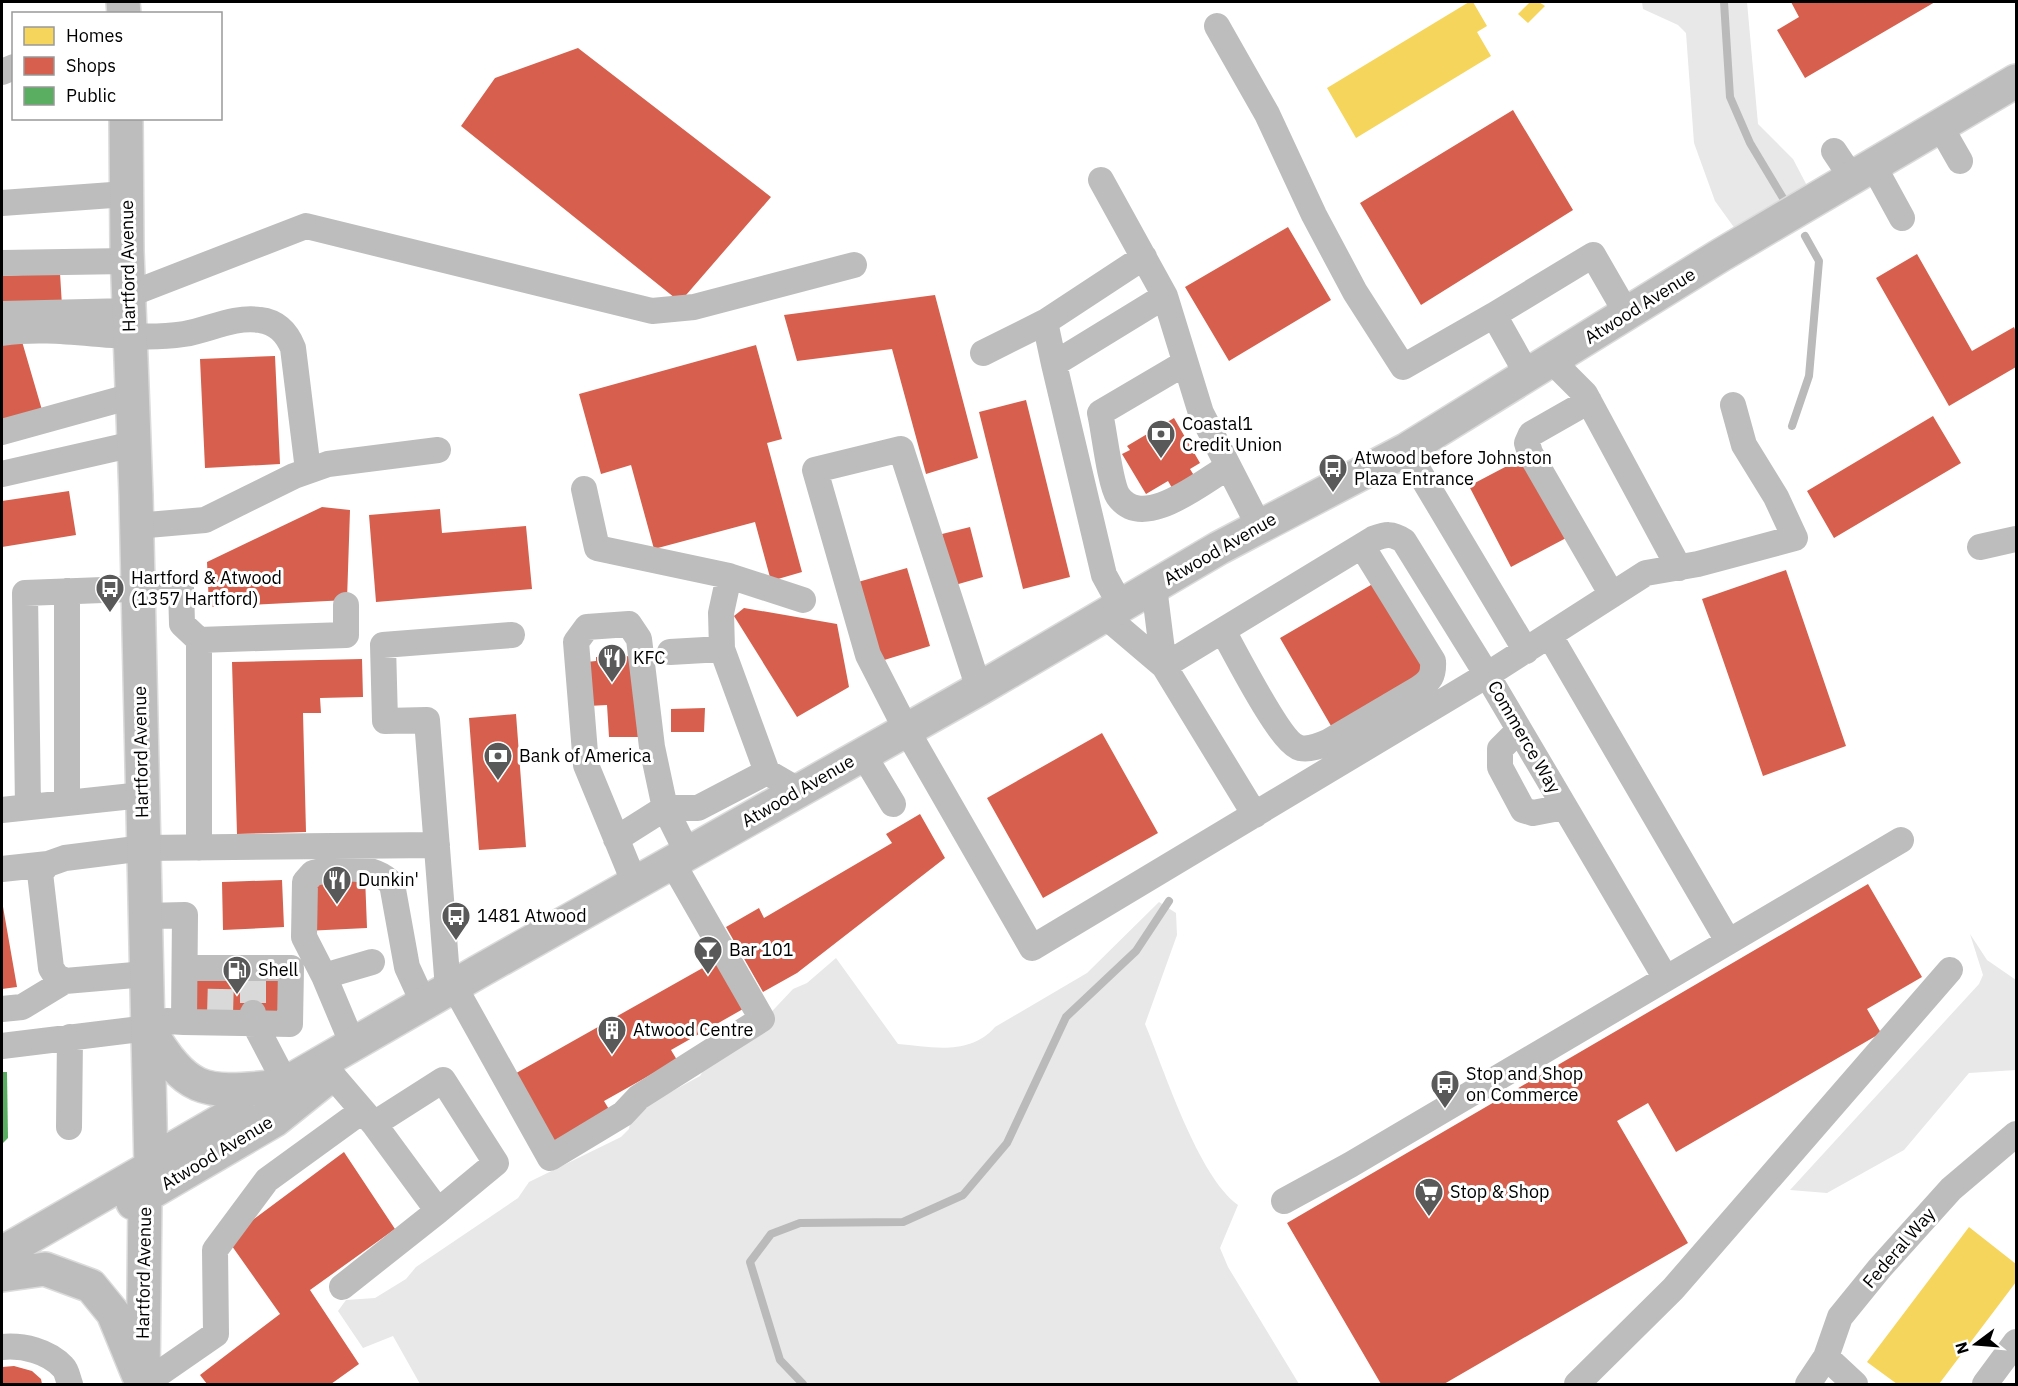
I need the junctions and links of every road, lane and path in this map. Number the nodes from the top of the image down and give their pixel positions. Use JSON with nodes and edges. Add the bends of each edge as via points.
{"nodes":[{"id":1,"x":1217,"y":26,"type":"dead end"},
{"id":2,"x":2016,"y":81,"type":"edge"},
{"id":3,"x":126,"y":120,"type":"edge"},
{"id":4,"x":1940,"y":126,"type":"junction"},
{"id":5,"x":1834,"y":150,"type":"dead end"},
{"id":6,"x":1960,"y":161,"type":"dead end"},
{"id":7,"x":1863,"y":172,"type":"junction"},
{"id":8,"x":1101,"y":180,"type":"dead end"},
{"id":9,"x":126,"y":194,"type":"junction"},
{"id":10,"x":2,"y":203,"type":"edge"},
{"id":11,"x":1902,"y":218,"type":"dead end"},
{"id":12,"x":1144,"y":257,"type":"junction"},
{"id":13,"x":127,"y":261,"type":"junction"},
{"id":14,"x":2,"y":263,"type":"edge"},
{"id":15,"x":854,"y":266,"type":"dead end"},
{"id":16,"x":1165,"y":296,"type":"junction"},
{"id":17,"x":2,"y":314,"type":"edge"},
{"id":18,"x":129,"y":314,"type":"junction"},
{"id":19,"x":1627,"y":314,"type":"junction"},
{"id":20,"x":1494,"y":315,"type":"junction"},
{"id":21,"x":1045,"y":321,"type":"junction"},
{"id":22,"x":2,"y":333,"type":"edge"},
{"id":23,"x":1581,"y":343,"type":"junction"},
{"id":24,"x":983,"y":353,"type":"dead end"},
{"id":25,"x":1185,"y":363,"type":"junction"},
{"id":26,"x":1054,"y":364,"type":"junction"},
{"id":27,"x":1539,"y":367,"type":"junction"},
{"id":28,"x":132,"y":396,"type":"junction"},
{"id":29,"x":1587,"y":398,"type":"junction"},
{"id":30,"x":1733,"y":405,"type":"dead end"},
{"id":31,"x":2,"y":432,"type":"edge"},
{"id":32,"x":134,"y":444,"type":"junction"},
{"id":33,"x":438,"y":450,"type":"dead end"},
{"id":34,"x":1406,"y":450,"type":"junction"},
{"id":35,"x":1228,"y":467,"type":"junction"},
{"id":36,"x":308,"y":470,"type":"junction"},
{"id":37,"x":2,"y":474,"type":"edge"},
{"id":38,"x":584,"y":489,"type":"dead end"},
{"id":39,"x":136,"y":526,"type":"junction"},
{"id":40,"x":1259,"y":526,"type":"junction"},
{"id":41,"x":2016,"y":539,"type":"edge"},
{"id":42,"x":1362,"y":546,"type":"junction"},
{"id":43,"x":1980,"y":547,"type":"dead end"},
{"id":44,"x":1679,"y":568,"type":"junction"},
{"id":45,"x":729,"y":576,"type":"junction"},
{"id":46,"x":1154,"y":588,"type":"junction"},
{"id":47,"x":138,"y":589,"type":"junction"},
{"id":48,"x":67,"y":591,"type":"junction"},
{"id":49,"x":1612,"y":595,"type":"junction"},
{"id":50,"x":803,"y":600,"type":"dead end"},
{"id":51,"x":346,"y":605,"type":"dead end"},
{"id":52,"x":1113,"y":610,"type":"junction"},
{"id":53,"x":1223,"y":631,"type":"junction"},
{"id":54,"x":512,"y":636,"type":"dead end"},
{"id":55,"x":1550,"y":636,"type":"junction"},
{"id":56,"x":199,"y":640,"type":"junction"},
{"id":57,"x":722,"y":649,"type":"junction"},
{"id":58,"x":1526,"y":651,"type":"junction"},
{"id":59,"x":670,"y":652,"type":"dead end"},
{"id":60,"x":1164,"y":666,"type":"junction"},
{"id":61,"x":1487,"y":675,"type":"junction"},
{"id":62,"x":979,"y":689,"type":"junction"},
{"id":63,"x":906,"y":729,"type":"junction"},
{"id":64,"x":1519,"y":730,"type":"junction"},
{"id":65,"x":863,"y":754,"type":"junction"},
{"id":66,"x":767,"y":772,"type":"junction"},
{"id":67,"x":798,"y":790,"type":"junction"},
{"id":68,"x":142,"y":795,"type":"junction"},
{"id":69,"x":67,"y":803,"type":"junction"},
{"id":70,"x":893,"y":804,"type":"dead end"},
{"id":71,"x":28,"y":807,"type":"junction"},
{"id":72,"x":1564,"y":807,"type":"junction"},
{"id":73,"x":665,"y":808,"type":"junction"},
{"id":74,"x":2,"y":810,"type":"edge"},
{"id":75,"x":1255,"y":815,"type":"junction"},
{"id":76,"x":616,"y":839,"type":"junction"},
{"id":77,"x":1901,"y":840,"type":"dead end"},
{"id":78,"x":437,"y":845,"type":"junction"},
{"id":79,"x":144,"y":848,"type":"junction"},
{"id":80,"x":200,"y":848,"type":"junction"},
{"id":81,"x":680,"y":858,"type":"junction"},
{"id":82,"x":48,"y":864,"type":"junction"},
{"id":83,"x":2,"y":869,"type":"edge"},
{"id":84,"x":635,"y":884,"type":"junction"},
{"id":85,"x":145,"y":916,"type":"junction"},
{"id":86,"x":1728,"y":940,"type":"junction"},
{"id":87,"x":372,"y":962,"type":"dead end"},
{"id":88,"x":185,"y":968,"type":"junction"},
{"id":89,"x":1950,"y":970,"type":"dead end"},
{"id":90,"x":146,"y":974,"type":"junction"},
{"id":91,"x":324,"y":976,"type":"junction"},
{"id":92,"x":1665,"y":977,"type":"junction"},
{"id":93,"x":64,"y":981,"type":"junction"},
{"id":94,"x":436,"y":997,"type":"junction"},
{"id":95,"x":2,"y":1009,"type":"edge"},
{"id":96,"x":253,"y":1018,"type":"junction"},
{"id":97,"x":184,"y":1022,"type":"junction"},
{"id":98,"x":147,"y":1024,"type":"junction"},
{"id":99,"x":70,"y":1037,"type":"junction"},
{"id":100,"x":353,"y":1045,"type":"junction"},
{"id":101,"x":2,"y":1046,"type":"edge"},
{"id":102,"x":332,"y":1075,"type":"junction"},
{"id":103,"x":285,"y":1085,"type":"junction"},
{"id":104,"x":368,"y":1118,"type":"junction"},
{"id":105,"x":69,"y":1127,"type":"dead end"},
{"id":106,"x":2016,"y":1134,"type":"edge"},
{"id":107,"x":148,"y":1182,"type":"junction"},
{"id":108,"x":1284,"y":1201,"type":"dead end"},
{"id":109,"x":438,"y":1211,"type":"junction"},
{"id":110,"x":2,"y":1253,"type":"edge"},
{"id":111,"x":2,"y":1275,"type":"edge"},
{"id":112,"x":342,"y":1287,"type":"dead end"},
{"id":113,"x":2016,"y":1342,"type":"edge"},
{"id":114,"x":2,"y":1347,"type":"edge"},
{"id":115,"x":1826,"y":1357,"type":"junction"},
{"id":116,"x":70,"y":1384,"type":"edge"},
{"id":117,"x":143,"y":1384,"type":"edge"},
{"id":118,"x":1577,"y":1384,"type":"edge"},
{"id":119,"x":1808,"y":1384,"type":"edge"},
{"id":120,"x":1855,"y":1384,"type":"edge"},
{"id":121,"x":1985,"y":1384,"type":"edge"}],
"edges":[{"from":1,"to":20,"type":"street","via":[[1267,114],[1355,292],[1404,367]]},
{"from":2,"to":4,"type":"main road","name":"Atwood Avenue"},
{"from":3,"to":9,"type":"main road","name":"Hartford Avenue"},
{"from":4,"to":6,"type":"street"},
{"from":4,"to":7,"type":"main road","name":"Atwood Avenue"},
{"from":5,"to":7,"type":"street"},
{"from":7,"to":11,"type":"street"},
{"from":7,"to":19,"type":"main road","name":"Atwood Avenue"},
{"from":8,"to":12,"type":"street"},
{"from":9,"to":10,"type":"street"},
{"from":9,"to":13,"type":"main road","name":"Hartford Avenue"},
{"from":12,"to":16,"type":"street"},
{"from":12,"to":21,"type":"street"},
{"from":13,"to":14,"type":"street"},
{"from":13,"to":18,"type":"main road","name":"Hartford Avenue"},
{"from":15,"to":18,"type":"street","via":[[694,307],[652,311],[306,226]]},
{"from":16,"to":25,"type":"street"},
{"from":16,"to":26,"type":"street"},
{"from":17,"to":18,"type":"street"},
{"from":18,"to":22,"type":"street"},
{"from":18,"to":28,"type":"main road","name":"Hartford Avenue"},
{"from":18,"to":36,"type":"street","via":[[175,335],[255,320],[277,326],[290,339],[297,361]]},
{"from":19,"to":20,"type":"street","via":[[1593,255]]},
{"from":19,"to":23,"type":"main road","name":"Atwood Avenue"},
{"from":20,"to":27,"type":"street"},
{"from":21,"to":24,"type":"street"},
{"from":21,"to":26,"type":"street"},
{"from":23,"to":27,"type":"main road","name":"Atwood Avenue"},
{"from":23,"to":29,"type":"street"},
{"from":25,"to":35,"type":"street","via":[[1201,413]]},
{"from":25,"to":35,"type":"street","via":[[1100,414],[1117,494],[1128,506],[1145,510],[1159,507]]},
{"from":26,"to":52,"type":"street"},
{"from":27,"to":29,"type":"street"},
{"from":27,"to":34,"type":"main road","name":"Atwood Avenue"},
{"from":28,"to":31,"type":"street"},
{"from":28,"to":32,"type":"main road","name":"Hartford Avenue"},
{"from":29,"to":44,"type":"street"},
{"from":29,"to":49,"type":"street","via":[[1532,434],[1527,443]]},
{"from":30,"to":44,"type":"street","name":"Commerce Way","via":[[1744,445],[1776,497],[1795,538]]},
{"from":32,"to":37,"type":"street"},
{"from":32,"to":39,"type":"main road","name":"Hartford Avenue"},
{"from":33,"to":36,"type":"street"},
{"from":34,"to":40,"type":"main road","name":"Atwood Avenue"},
{"from":34,"to":58,"type":"street"},
{"from":35,"to":40,"type":"street"},
{"from":36,"to":39,"type":"street","via":[[205,520]]},
{"from":38,"to":45,"type":"street","via":[[597,548]]},
{"from":39,"to":47,"type":"main road","name":"Hartford Avenue"},
{"from":40,"to":46,"type":"main road","name":"Atwood Avenue"},
{"from":41,"to":43,"type":"street"},
{"from":42,"to":53,"type":"street"},
{"from":42,"to":53,"type":"street","via":[[1433,661],[1434,673],[1418,689],[1314,748],[1299,748],[1278,727]]},
{"from":42,"to":61,"type":"street","via":[[1384,534],[1394,534],[1404,541]]},
{"from":44,"to":49,"type":"street","name":"Commerce Way","via":[[1646,573]]},
{"from":45,"to":50,"type":"street"},
{"from":45,"to":57,"type":"street","via":[[721,613]]},
{"from":46,"to":52,"type":"main road","name":"Atwood Avenue"},
{"from":46,"to":60,"type":"street"},
{"from":47,"to":48,"type":"street"},
{"from":47,"to":56,"type":"street","via":[[181,587],[182,624]]},
{"from":47,"to":68,"type":"main road","name":"Hartford Avenue"},
{"from":48,"to":69,"type":"street"},
{"from":48,"to":71,"type":"street","via":[[25,593]]},
{"from":49,"to":55,"type":"street","name":"Commerce Way"},
{"from":51,"to":56,"type":"street","via":[[346,635]]},
{"from":52,"to":60,"type":"street"},
{"from":52,"to":62,"type":"main road","name":"Atwood Avenue"},
{"from":53,"to":60,"type":"street"},
{"from":54,"to":78,"type":"street","via":[[383,645],[385,721],[427,720]]},
{"from":55,"to":58,"type":"street","name":"Commerce Way"},
{"from":55,"to":86,"type":"street"},
{"from":56,"to":80,"type":"street"},
{"from":57,"to":59,"type":"street"},
{"from":57,"to":66,"type":"street"},
{"from":58,"to":61,"type":"street","name":"Commerce Way"},
{"from":60,"to":75,"type":"street"},
{"from":61,"to":64,"type":"street","name":"Commerce Way"},
{"from":61,"to":75,"type":"street"},
{"from":62,"to":63,"type":"main road","name":"Atwood Avenue"},
{"from":62,"to":63,"type":"street","via":[[901,449],[815,470],[868,655]]},
{"from":63,"to":65,"type":"main road","name":"Atwood Avenue"},
{"from":63,"to":75,"type":"street","via":[[1032,948]]},
{"from":64,"to":72,"type":"street","name":"Commerce Way"},
{"from":64,"to":72,"type":"street","via":[[1500,749],[1500,767],[1523,810],[1533,813]]},
{"from":65,"to":67,"type":"main road","name":"Atwood Avenue"},
{"from":65,"to":70,"type":"street"},
{"from":66,"to":67,"type":"street"},
{"from":66,"to":73,"type":"street","via":[[698,808]]},
{"from":67,"to":81,"type":"main road","name":"Atwood Avenue"},
{"from":68,"to":69,"type":"street"},
{"from":68,"to":79,"type":"main road","name":"Hartford Avenue"},
{"from":69,"to":71,"type":"street"},
{"from":71,"to":74,"type":"street"},
{"from":72,"to":92,"type":"street","name":"Commerce Way"},
{"from":73,"to":76,"type":"street"},
{"from":73,"to":76,"type":"street","via":[[652,747],[639,639],[629,624],[587,627],[576,642],[586,765]]},
{"from":73,"to":81,"type":"street"},
{"from":76,"to":84,"type":"street"},
{"from":77,"to":86,"type":"street"},
{"from":78,"to":80,"type":"street"},
{"from":78,"to":94,"type":"street"},
{"from":79,"to":80,"type":"street"},
{"from":79,"to":82,"type":"street","via":[[65,858]]},
{"from":79,"to":85,"type":"main road","name":"Hartford Avenue"},
{"from":81,"to":84,"type":"main road","name":"Atwood Avenue"},
{"from":81,"to":94,"type":"street","via":[[706,921],[762,1019],[639,1097],[623,1114],[550,1158]]},
{"from":82,"to":83,"type":"street"},
{"from":82,"to":93,"type":"street","via":[[40,873],[51,968]]},
{"from":84,"to":94,"type":"main road","name":"Atwood Avenue"},
{"from":85,"to":88,"type":"street","via":[[185,915]]},
{"from":85,"to":90,"type":"main road","name":"Hartford Avenue"},
{"from":86,"to":92,"type":"street"},
{"from":87,"to":91,"type":"street"},
{"from":88,"to":96,"type":"street","via":[[222,973],[291,968],[290,1024]]},
{"from":88,"to":97,"type":"street"},
{"from":89,"to":118,"type":"street","via":[[1673,1289]]},
{"from":90,"to":93,"type":"street"},
{"from":90,"to":98,"type":"main road","name":"Hartford Avenue"},
{"from":91,"to":94,"type":"street","via":[[304,937],[305,882],[318,872],[373,870],[392,884],[407,966]]},
{"from":91,"to":100,"type":"street"},
{"from":92,"to":108,"type":"street","via":[[1350,1166]]},
{"from":93,"to":95,"type":"street","via":[[22,1007]]},
{"from":94,"to":100,"type":"main road","name":"Atwood Avenue"},
{"from":94,"to":102,"type":"main road","name":"Atwood Avenue"},
{"from":96,"to":97,"type":"street"},
{"from":96,"to":103,"type":"street"},
{"from":97,"to":98,"type":"street"},
{"from":98,"to":99,"type":"street"},
{"from":98,"to":103,"type":"main road","via":[[167,1059],[196,1086],[230,1091]]},
{"from":98,"to":107,"type":"main road","name":"Hartford Avenue"},
{"from":99,"to":101,"type":"street"},
{"from":99,"to":105,"type":"street"},
{"from":100,"to":103,"type":"main road","name":"Atwood Avenue"},
{"from":102,"to":104,"type":"street"},
{"from":102,"to":107,"type":"main road","name":"Atwood Avenue","via":[[275,1120]]},
{"from":103,"to":107,"type":"main road","name":"Atwood Avenue","via":[[174,1148]]},
{"from":104,"to":109,"type":"street"},
{"from":104,"to":109,"type":"street","via":[[443,1080],[496,1163]]},
{"from":104,"to":117,"type":"street","via":[[267,1180],[215,1250],[216,1334]]},
{"from":106,"to":115,"type":"street","name":"Federal Way","via":[[1951,1189],[1879,1269],[1840,1317]]},
{"from":107,"to":110,"type":"main road","name":"Atwood Avenue"},
{"from":107,"to":111,"type":"main road","name":"Atwood Avenue"},
{"from":107,"to":117,"type":"main road","name":"Hartford Avenue"},
{"from":109,"to":112,"type":"street"},
{"from":111,"to":117,"type":"main road","via":[[45,1269],[91,1287],[113,1314]]},
{"from":113,"to":121,"type":"street"},
{"from":114,"to":116,"type":"street","via":[[31,1349],[47,1356],[65,1368]]},
{"from":115,"to":119,"type":"street","name":"Federal Way"},
{"from":115,"to":120,"type":"street"}]}
